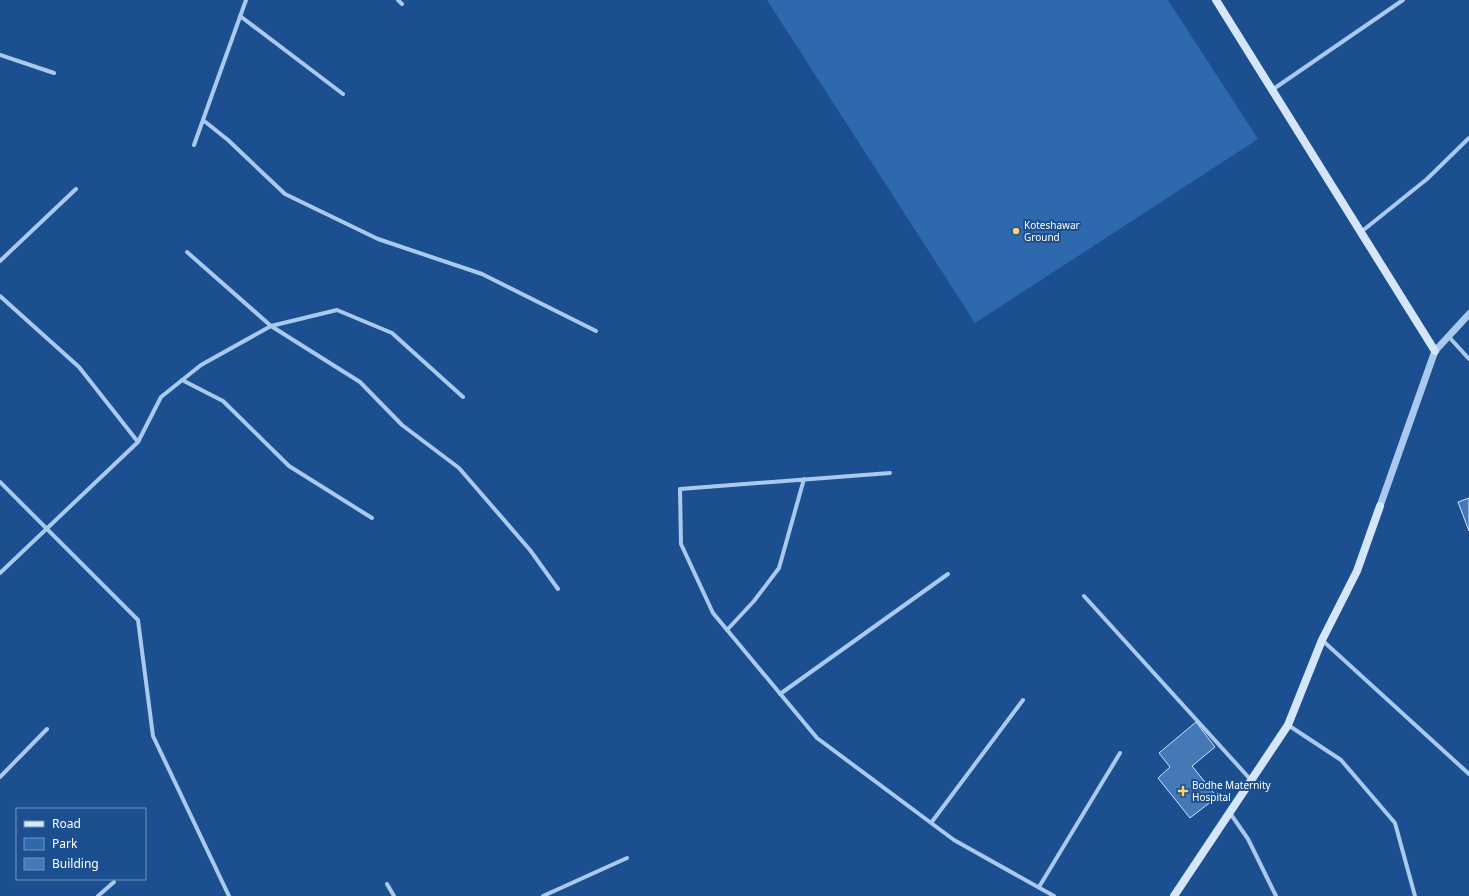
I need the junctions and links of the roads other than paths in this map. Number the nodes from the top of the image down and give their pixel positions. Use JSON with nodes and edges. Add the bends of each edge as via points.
{"nodes":[{"id":1,"x":246,"y":0,"type":"edge"},
{"id":2,"x":398,"y":0,"type":"edge"},
{"id":3,"x":1216,"y":0,"type":"edge"},
{"id":4,"x":1403,"y":0,"type":"edge"},
{"id":5,"x":402,"y":4,"type":"dead end"},
{"id":6,"x":240,"y":16,"type":"junction"},
{"id":7,"x":0,"y":55,"type":"edge"},
{"id":8,"x":54,"y":73,"type":"dead end"},
{"id":9,"x":1272,"y":90,"type":"junction"},
{"id":10,"x":344,"y":94,"type":"dead end"},
{"id":11,"x":203,"y":120,"type":"junction"},
{"id":12,"x":1469,"y":138,"type":"edge"},
{"id":13,"x":194,"y":145,"type":"dead end"},
{"id":14,"x":76,"y":189,"type":"dead end"},
{"id":15,"x":1361,"y":232,"type":"junction"},
{"id":16,"x":187,"y":252,"type":"dead end"},
{"id":17,"x":0,"y":262,"type":"edge"},
{"id":18,"x":0,"y":296,"type":"edge"},
{"id":19,"x":1469,"y":314,"type":"edge"},
{"id":20,"x":271,"y":326,"type":"junction"},
{"id":21,"x":596,"y":331,"type":"dead end"},
{"id":22,"x":1448,"y":337,"type":"junction"},
{"id":23,"x":1435,"y":351,"type":"junction"},
{"id":24,"x":1469,"y":359,"type":"edge"},
{"id":25,"x":182,"y":380,"type":"junction"},
{"id":26,"x":463,"y":397,"type":"dead end"},
{"id":27,"x":138,"y":442,"type":"junction"},
{"id":28,"x":890,"y":473,"type":"dead end"},
{"id":29,"x":804,"y":479,"type":"junction"},
{"id":30,"x":0,"y":482,"type":"edge"},
{"id":31,"x":1380,"y":506,"type":"joint"},
{"id":32,"x":372,"y":518,"type":"dead end"},
{"id":33,"x":47,"y":529,"type":"junction"},
{"id":34,"x":0,"y":573,"type":"edge"},
{"id":35,"x":948,"y":574,"type":"dead end"},
{"id":36,"x":558,"y":589,"type":"dead end"},
{"id":37,"x":1084,"y":596,"type":"dead end"},
{"id":38,"x":727,"y":630,"type":"junction"},
{"id":39,"x":1322,"y":640,"type":"junction"},
{"id":40,"x":780,"y":694,"type":"junction"},
{"id":41,"x":1023,"y":700,"type":"dead end"},
{"id":42,"x":1288,"y":724,"type":"junction"},
{"id":43,"x":47,"y":729,"type":"dead end"},
{"id":44,"x":1120,"y":753,"type":"dead end"},
{"id":45,"x":1469,"y":774,"type":"edge"},
{"id":46,"x":0,"y":777,"type":"edge"},
{"id":47,"x":1251,"y":780,"type":"junction"},
{"id":48,"x":1230,"y":812,"type":"junction"},
{"id":49,"x":931,"y":823,"type":"junction"},
{"id":50,"x":627,"y":858,"type":"dead end"},
{"id":51,"x":114,"y":882,"type":"dead end"},
{"id":52,"x":387,"y":884,"type":"dead end"},
{"id":53,"x":1039,"y":887,"type":"junction"},
{"id":54,"x":98,"y":896,"type":"edge"},
{"id":55,"x":229,"y":896,"type":"edge"},
{"id":56,"x":394,"y":896,"type":"edge"},
{"id":57,"x":543,"y":896,"type":"edge"},
{"id":58,"x":1054,"y":896,"type":"edge"},
{"id":59,"x":1174,"y":896,"type":"edge"},
{"id":60,"x":1276,"y":896,"type":"edge"},
{"id":61,"x":1415,"y":896,"type":"edge"}],
"edges":[{"from":1,"to":6,"type":"street"},
{"from":2,"to":5,"type":"street"},
{"from":3,"to":9,"type":"main road"},
{"from":4,"to":9,"type":"street"},
{"from":6,"to":10,"type":"street"},
{"from":6,"to":11,"type":"street"},
{"from":7,"to":8,"type":"street"},
{"from":9,"to":15,"type":"main road"},
{"from":11,"to":13,"type":"street"},
{"from":11,"to":21,"type":"street","via":[[285,194],[378,239],[482,274]]},
{"from":12,"to":15,"type":"street","via":[[1427,179]]},
{"from":14,"to":17,"type":"street"},
{"from":15,"to":23,"type":"main road"},
{"from":16,"to":20,"type":"street"},
{"from":18,"to":27,"type":"street","via":[[79,368]]},
{"from":19,"to":22,"type":"street"},
{"from":20,"to":25,"type":"street","via":[[201,365]]},
{"from":20,"to":26,"type":"street","via":[[337,310],[392,333]]},
{"from":20,"to":36,"type":"street","via":[[360,382],[402,425],[459,468],[530,550]]},
{"from":22,"to":23,"type":"street"},
{"from":22,"to":24,"type":"street"},
{"from":23,"to":31,"type":"street"},
{"from":25,"to":27,"type":"street","via":[[161,397]]},
{"from":25,"to":32,"type":"street","via":[[223,401],[289,466]]},
{"from":27,"to":33,"type":"street"},
{"from":28,"to":29,"type":"street"},
{"from":29,"to":38,"type":"street","via":[[779,568],[754,602]]},
{"from":29,"to":38,"type":"street","via":[[680,489],[681,544],[713,613]]},
{"from":30,"to":33,"type":"street"},
{"from":31,"to":39,"type":"main road","via":[[1357,571]]},
{"from":33,"to":34,"type":"street"},
{"from":33,"to":55,"type":"street","via":[[138,620],[153,736]]},
{"from":35,"to":40,"type":"street"},
{"from":37,"to":47,"type":"street"},
{"from":38,"to":40,"type":"street"},
{"from":39,"to":42,"type":"main road"},
{"from":39,"to":45,"type":"street"},
{"from":40,"to":49,"type":"street","via":[[817,738]]},
{"from":41,"to":49,"type":"street"},
{"from":42,"to":47,"type":"main road"},
{"from":42,"to":61,"type":"street","via":[[1341,760],[1395,823]]},
{"from":43,"to":46,"type":"street"},
{"from":44,"to":53,"type":"street"},
{"from":47,"to":48,"type":"main road"},
{"from":48,"to":59,"type":"main road"},
{"from":48,"to":60,"type":"street","via":[[1248,839]]},
{"from":49,"to":53,"type":"street","via":[[954,840]]},
{"from":50,"to":57,"type":"street"},
{"from":51,"to":54,"type":"street"},
{"from":52,"to":56,"type":"street"},
{"from":53,"to":58,"type":"street"}]}
